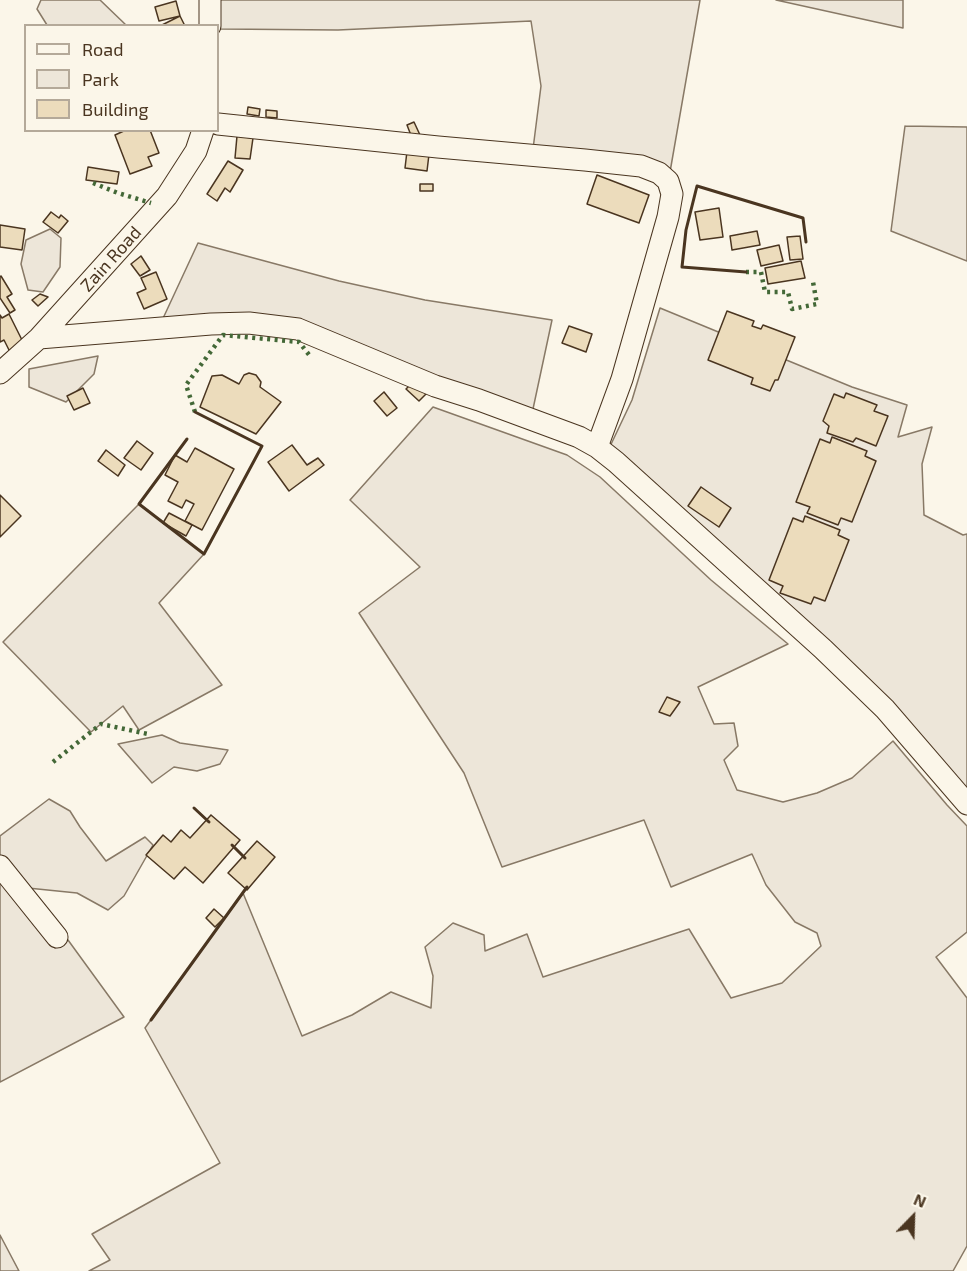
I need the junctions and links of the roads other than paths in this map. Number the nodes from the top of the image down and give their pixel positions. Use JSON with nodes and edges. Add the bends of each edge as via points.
{"nodes":[{"id":1,"x":210,"y":0,"type":"edge"},
{"id":2,"x":210,"y":24,"type":"edge"},
{"id":3,"x":219,"y":124,"type":"edge"},
{"id":4,"x":202,"y":132,"type":"edge"},
{"id":5,"x":39,"y":338,"type":"junction"},
{"id":6,"x":0,"y":373,"type":"edge"},
{"id":7,"x":597,"y":447,"type":"junction"},
{"id":8,"x":967,"y":804,"type":"edge"},
{"id":9,"x":0,"y":866,"type":"edge"},
{"id":10,"x":57,"y":937,"type":"dead end"}],
"edges":[{"from":1,"to":2,"type":"street"},
{"from":3,"to":7,"type":"street","via":[[585,159],[659,172],[668,181],[672,194],[668,218],[622,379]]},
{"from":4,"to":5,"type":"street","name":"Zain Road","via":[[196,151],[167,196]]},
{"from":5,"to":6,"type":"street","name":"Zain Road"},
{"from":5,"to":7,"type":"street","via":[[211,324],[249,323],[298,329]]},
{"from":7,"to":8,"type":"street","via":[[823,649],[885,709]]},
{"from":9,"to":10,"type":"street"}]}
